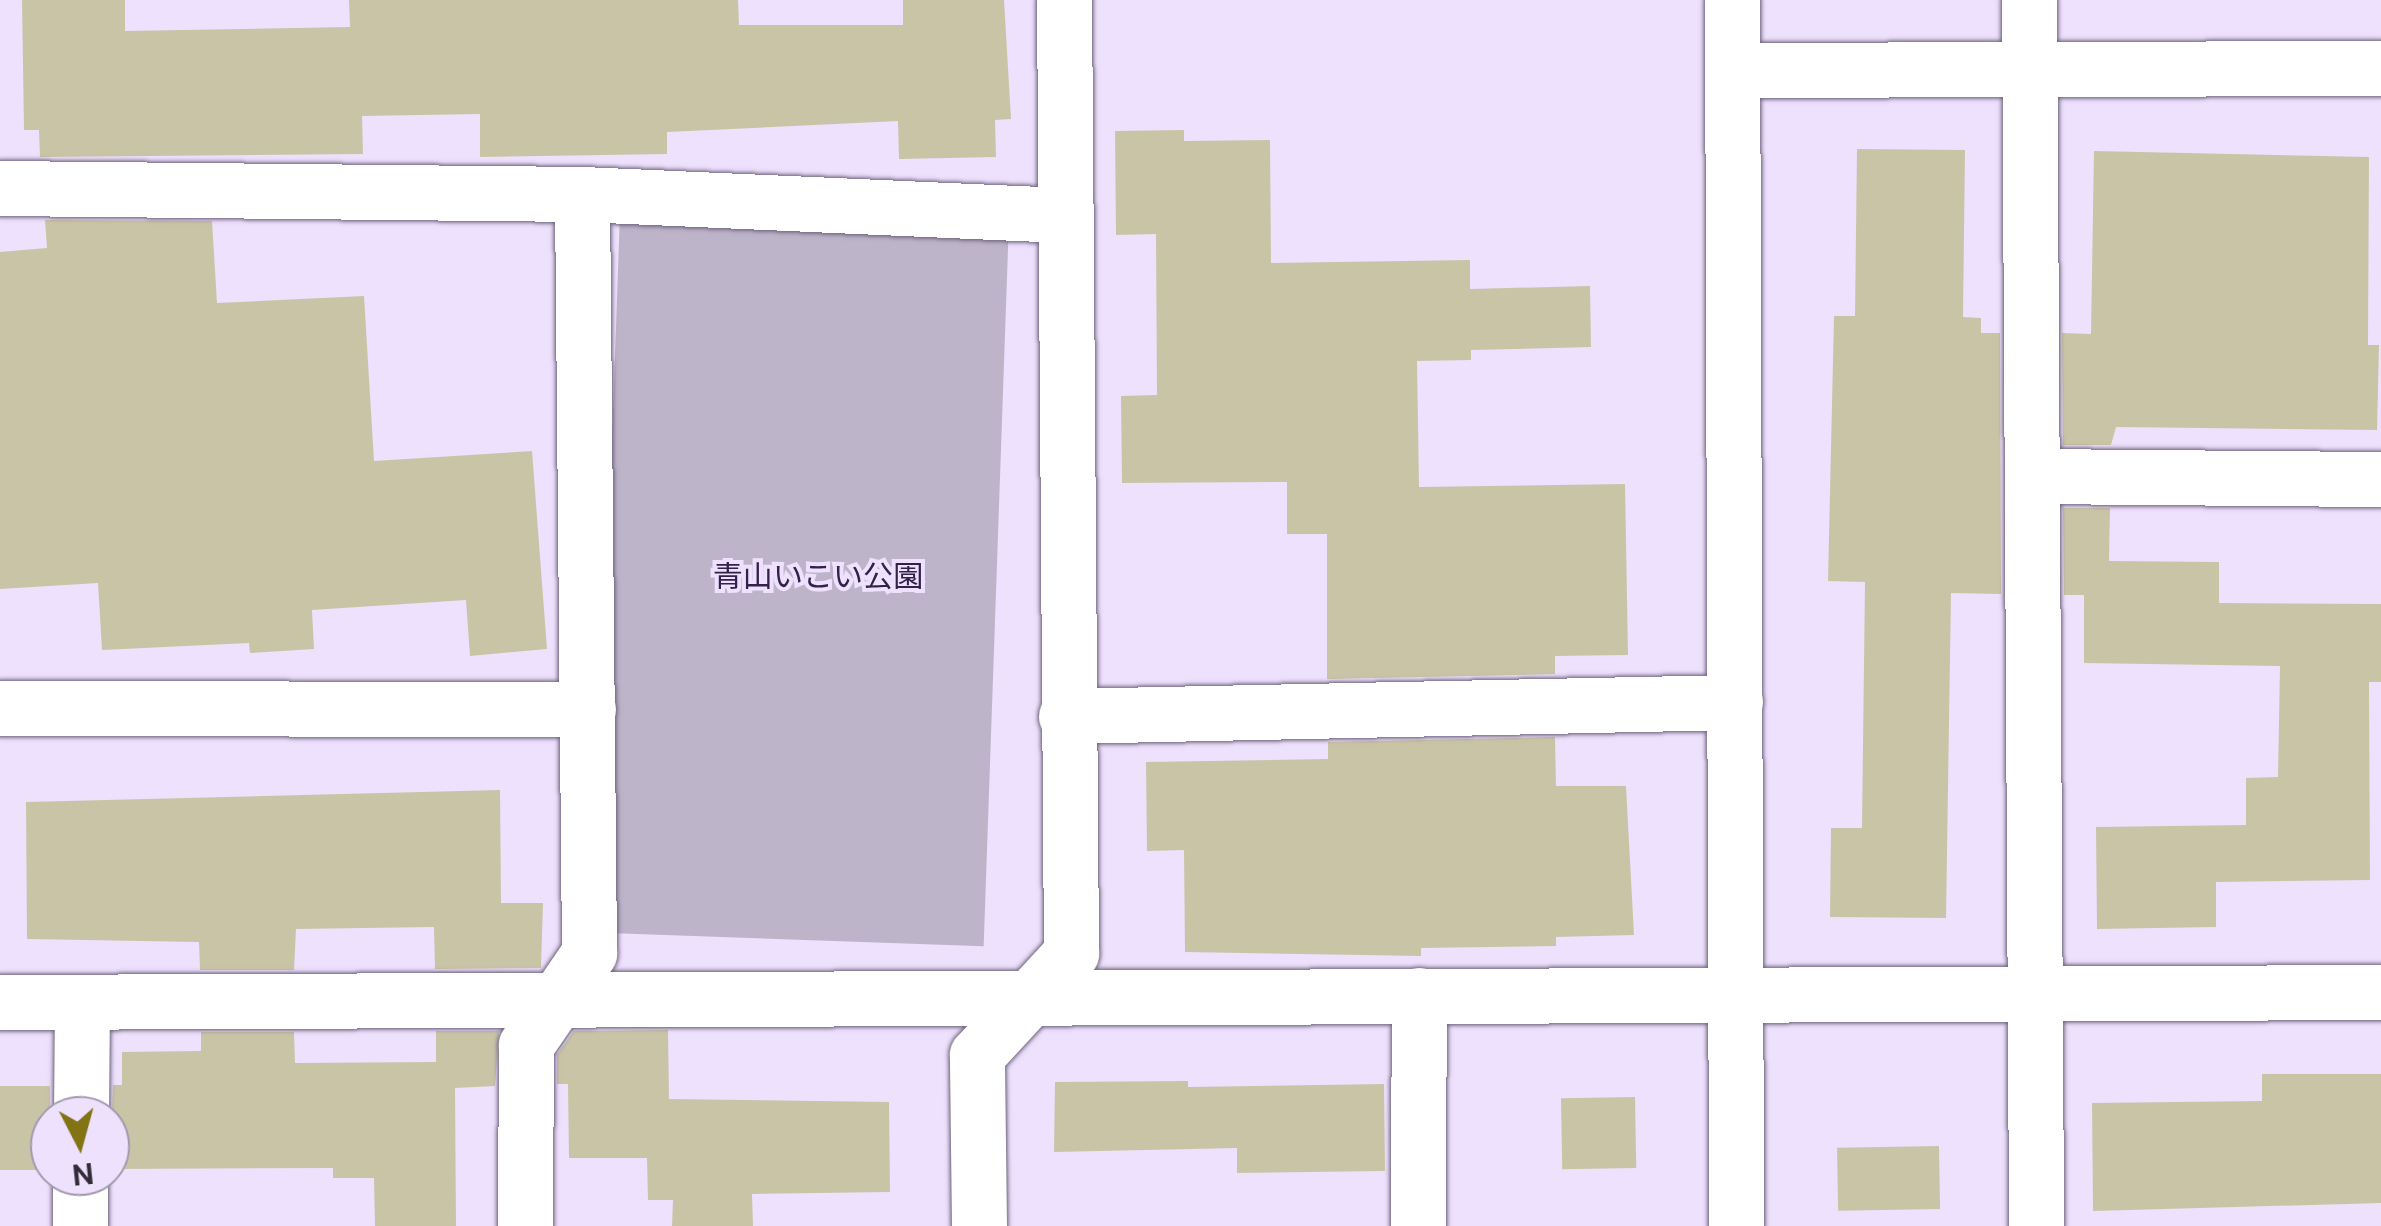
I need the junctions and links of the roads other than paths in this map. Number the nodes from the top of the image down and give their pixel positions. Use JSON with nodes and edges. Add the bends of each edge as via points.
{"nodes":[{"id":1,"x":1064,"y":0,"type":"edge"},
{"id":2,"x":1732,"y":0,"type":"edge"},
{"id":3,"x":2029,"y":0,"type":"edge"},
{"id":4,"x":2381,"y":68,"type":"edge"},
{"id":5,"x":1732,"y":70,"type":"junction"},
{"id":6,"x":2029,"y":72,"type":"junction"},
{"id":7,"x":0,"y":188,"type":"edge"},
{"id":8,"x":582,"y":194,"type":"junction"},
{"id":9,"x":1061,"y":215,"type":"junction"},
{"id":10,"x":2032,"y":476,"type":"junction"},
{"id":11,"x":2381,"y":479,"type":"edge"},
{"id":12,"x":1734,"y":702,"type":"junction"},
{"id":13,"x":0,"y":708,"type":"edge"},
{"id":14,"x":588,"y":709,"type":"junction"},
{"id":15,"x":1066,"y":716,"type":"junction"},
{"id":16,"x":2381,"y":992,"type":"edge"},
{"id":17,"x":2034,"y":993,"type":"junction"},
{"id":18,"x":1736,"y":994,"type":"junction"},
{"id":19,"x":1420,"y":995,"type":"junction"},
{"id":20,"x":1033,"y":997,"type":"junction"},
{"id":21,"x":558,"y":998,"type":"junction"},
{"id":22,"x":0,"y":1002,"type":"edge"},
{"id":23,"x":82,"y":1002,"type":"junction"},
{"id":24,"x":81,"y":1096,"type":"edge"},
{"id":25,"x":80,"y":1196,"type":"edge"},
{"id":26,"x":80,"y":1226,"type":"edge"},
{"id":27,"x":525,"y":1226,"type":"edge"},
{"id":28,"x":978,"y":1226,"type":"edge"},
{"id":29,"x":1418,"y":1226,"type":"edge"},
{"id":30,"x":1736,"y":1226,"type":"edge"},
{"id":31,"x":2036,"y":1226,"type":"edge"}],
"edges":[{"from":1,"to":9,"type":"street"},
{"from":2,"to":5,"type":"street"},
{"from":3,"to":6,"type":"street"},
{"from":4,"to":6,"type":"street"},
{"from":5,"to":6,"type":"street"},
{"from":5,"to":12,"type":"street"},
{"from":6,"to":10,"type":"street"},
{"from":7,"to":8,"type":"street"},
{"from":8,"to":9,"type":"street"},
{"from":8,"to":14,"type":"street"},
{"from":9,"to":15,"type":"street"},
{"from":10,"to":11,"type":"street"},
{"from":10,"to":17,"type":"street"},
{"from":12,"to":15,"type":"street"},
{"from":12,"to":18,"type":"street"},
{"from":13,"to":14,"type":"street"},
{"from":14,"to":21,"type":"street","via":[[589,953]]},
{"from":15,"to":20,"type":"street","via":[[1071,952]]},
{"from":16,"to":17,"type":"street"},
{"from":17,"to":18,"type":"street"},
{"from":17,"to":31,"type":"street"},
{"from":18,"to":19,"type":"street"},
{"from":18,"to":30,"type":"street"},
{"from":19,"to":20,"type":"street"},
{"from":19,"to":29,"type":"street"},
{"from":20,"to":21,"type":"street"},
{"from":20,"to":28,"type":"street","via":[[978,1055]]},
{"from":21,"to":23,"type":"street"},
{"from":21,"to":27,"type":"street","via":[[526,1045]]},
{"from":22,"to":23,"type":"street"},
{"from":23,"to":24,"type":"street"},
{"from":25,"to":26,"type":"street"}]}
